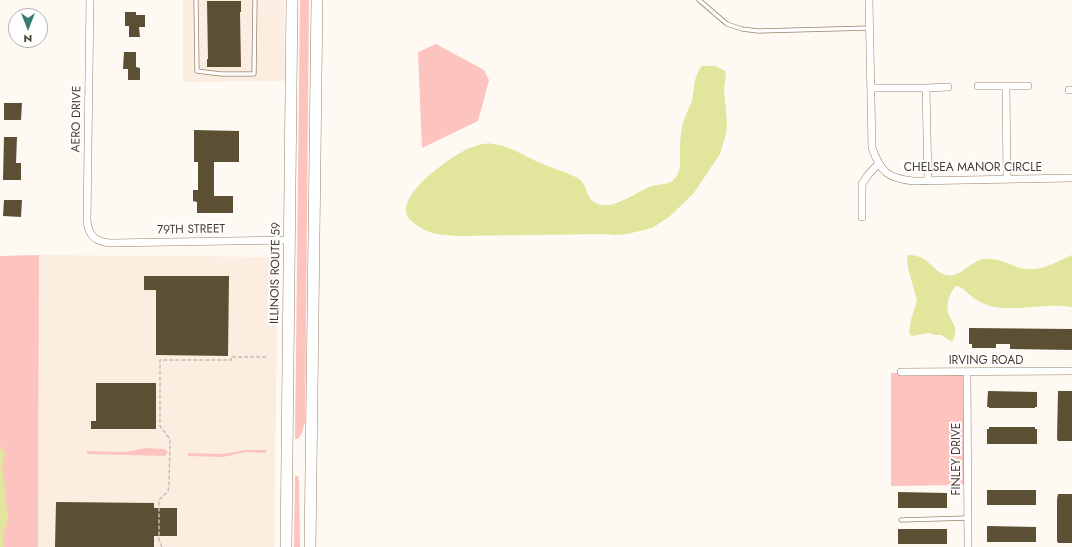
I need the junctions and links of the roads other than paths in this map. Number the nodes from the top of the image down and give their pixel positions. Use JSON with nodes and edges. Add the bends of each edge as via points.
{"nodes":[{"id":1,"x":90,"y":0,"type":"edge"},
{"id":2,"x":196,"y":0,"type":"edge"},
{"id":3,"x":255,"y":0,"type":"edge"},
{"id":4,"x":292,"y":0,"type":"edge"},
{"id":5,"x":316,"y":0,"type":"edge"},
{"id":6,"x":699,"y":0,"type":"edge"},
{"id":7,"x":869,"y":0,"type":"edge"},
{"id":8,"x":870,"y":28,"type":"junction"},
{"id":9,"x":978,"y":86,"type":"dead end"},
{"id":10,"x":1006,"y":86,"type":"junction"},
{"id":11,"x":1028,"y":86,"type":"dead end"},
{"id":12,"x":948,"y":87,"type":"dead end"},
{"id":13,"x":871,"y":88,"type":"junction"},
{"id":14,"x":926,"y":88,"type":"junction"},
{"id":15,"x":878,"y":164,"type":"junction"},
{"id":16,"x":1072,"y":178,"type":"edge"},
{"id":17,"x":1007,"y":179,"type":"junction"},
{"id":18,"x":928,"y":181,"type":"junction"},
{"id":19,"x":862,"y":217,"type":"dead end"},
{"id":20,"x":93,"y":237,"type":"joint"},
{"id":21,"x":290,"y":240,"type":"junction"},
{"id":22,"x":1072,"y":371,"type":"edge"},
{"id":23,"x":901,"y":372,"type":"dead end"},
{"id":24,"x":967,"y":372,"type":"junction"},
{"id":25,"x":968,"y":518,"type":"junction"},
{"id":26,"x":901,"y":520,"type":"dead end"},
{"id":27,"x":286,"y":547,"type":"edge"},
{"id":28,"x":310,"y":547,"type":"edge"},
{"id":29,"x":968,"y":547,"type":"edge"}],
"edges":[{"from":1,"to":20,"type":"street","name":"AERO DRIVE","via":[[87,220],[88,230]]},
{"from":2,"to":3,"type":"lane","via":[[197,71],[221,74],[254,74]]},
{"from":4,"to":21,"type":"main road","name":"ILLINOIS ROUTE 59"},
{"from":5,"to":28,"type":"main road"},
{"from":6,"to":8,"type":"lane","via":[[727,24],[742,29],[758,31]]},
{"from":7,"to":8,"type":"street"},
{"from":8,"to":13,"type":"street"},
{"from":9,"to":10,"type":"street"},
{"from":10,"to":11,"type":"street"},
{"from":10,"to":17,"type":"street"},
{"from":12,"to":14,"type":"street"},
{"from":13,"to":14,"type":"street"},
{"from":13,"to":15,"type":"street","via":[[872,148]]},
{"from":14,"to":18,"type":"street"},
{"from":15,"to":18,"type":"street","name":"CHELSEA MANOR CIRCLE","via":[[886,173],[899,180]]},
{"from":15,"to":19,"type":"street","via":[[862,184]]},
{"from":16,"to":17,"type":"street","name":"CHELSEA MANOR CIRCLE"},
{"from":17,"to":18,"type":"street","name":"CHELSEA MANOR CIRCLE"},
{"from":20,"to":21,"type":"street","name":"79TH STREET","via":[[101,242],[111,243]]},
{"from":21,"to":27,"type":"main road","name":"ILLINOIS ROUTE 59"},
{"from":22,"to":24,"type":"street","name":"IRVING ROAD"},
{"from":23,"to":24,"type":"street","name":"IRVING ROAD"},
{"from":24,"to":25,"type":"street","name":"FINLEY DRIVE"},
{"from":25,"to":26,"type":"lane"},
{"from":25,"to":29,"type":"street","name":"FINLEY DRIVE"}]}
